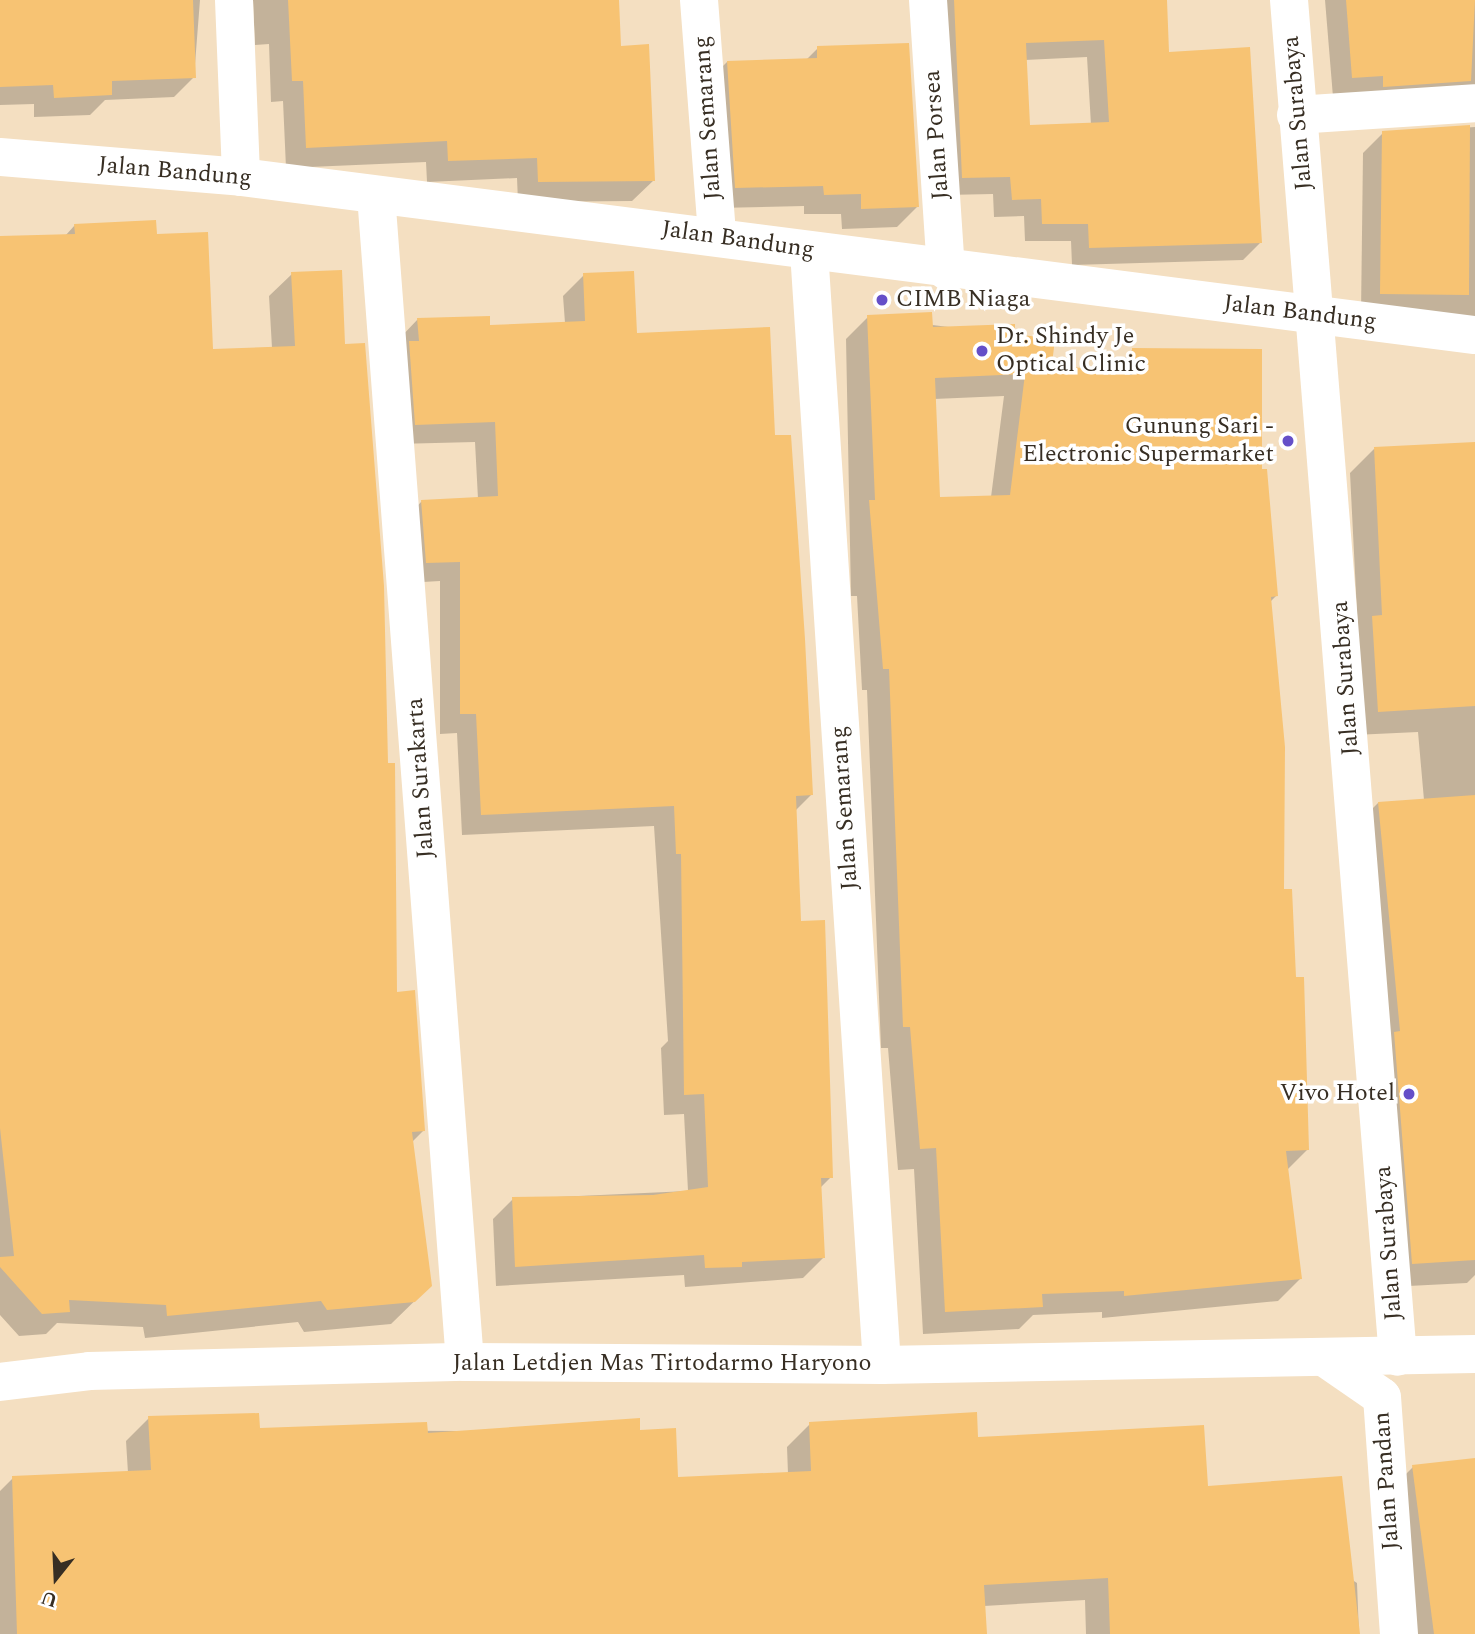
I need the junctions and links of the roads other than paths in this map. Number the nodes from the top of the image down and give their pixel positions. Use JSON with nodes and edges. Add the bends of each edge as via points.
{"nodes":[{"id":1,"x":234,"y":0,"type":"edge"},
{"id":2,"x":699,"y":0,"type":"edge"},
{"id":3,"x":928,"y":0,"type":"edge"},
{"id":4,"x":1289,"y":0,"type":"edge"},
{"id":5,"x":1475,"y":103,"type":"edge"},
{"id":6,"x":1296,"y":115,"type":"junction"},
{"id":7,"x":0,"y":157,"type":"edge"},
{"id":8,"x":241,"y":177,"type":"junction"},
{"id":9,"x":376,"y":195,"type":"junction"},
{"id":10,"x":717,"y":236,"type":"junction"},
{"id":11,"x":809,"y":251,"type":"junction"},
{"id":12,"x":946,"y":270,"type":"junction"},
{"id":13,"x":1318,"y":315,"type":"junction"},
{"id":14,"x":1475,"y":335,"type":"edge"},
{"id":15,"x":1475,"y":1354,"type":"edge"},
{"id":16,"x":1324,"y":1357,"type":"junction"},
{"id":17,"x":1398,"y":1357,"type":"junction"},
{"id":18,"x":465,"y":1362,"type":"junction"},
{"id":19,"x":882,"y":1365,"type":"junction"},
{"id":20,"x":0,"y":1382,"type":"edge"},
{"id":21,"x":1399,"y":1634,"type":"edge"}],
"edges":[{"from":1,"to":8,"type":"street"},
{"from":2,"to":10,"type":"street","name":"Jalan Semarang"},
{"from":3,"to":12,"type":"street","name":"Jalan Porsea"},
{"from":4,"to":6,"type":"street","name":"Jalan Surabaya"},
{"from":5,"to":6,"type":"street"},
{"from":6,"to":13,"type":"street","name":"Jalan Surabaya"},
{"from":7,"to":8,"type":"street","name":"Jalan Bandung"},
{"from":8,"to":9,"type":"street","name":"Jalan Bandung"},
{"from":9,"to":10,"type":"street","name":"Jalan Bandung"},
{"from":9,"to":18,"type":"street","name":"Jalan Surakarta"},
{"from":10,"to":11,"type":"street","name":"Jalan Bandung"},
{"from":11,"to":12,"type":"street","name":"Jalan Bandung"},
{"from":11,"to":19,"type":"street","name":"Jalan Semarang"},
{"from":12,"to":13,"type":"street","name":"Jalan Bandung"},
{"from":13,"to":14,"type":"street","name":"Jalan Bandung"},
{"from":13,"to":17,"type":"street","name":"Jalan Surabaya"},
{"from":15,"to":17,"type":"street","name":"Jalan Letdjen Mas Tirtodarmo Haryono"},
{"from":16,"to":17,"type":"street","name":"Jalan Letdjen Mas Tirtodarmo Haryono"},
{"from":16,"to":19,"type":"street","name":"Jalan Letdjen Mas Tirtodarmo Haryono"},
{"from":16,"to":21,"type":"street","name":"Jalan Pandan","via":[[1382,1398]]},
{"from":18,"to":19,"type":"street","name":"Jalan Letdjen Mas Tirtodarmo Haryono"},
{"from":18,"to":20,"type":"street","name":"Jalan Letdjen Mas Tirtodarmo Haryono","via":[[89,1371]]}]}
